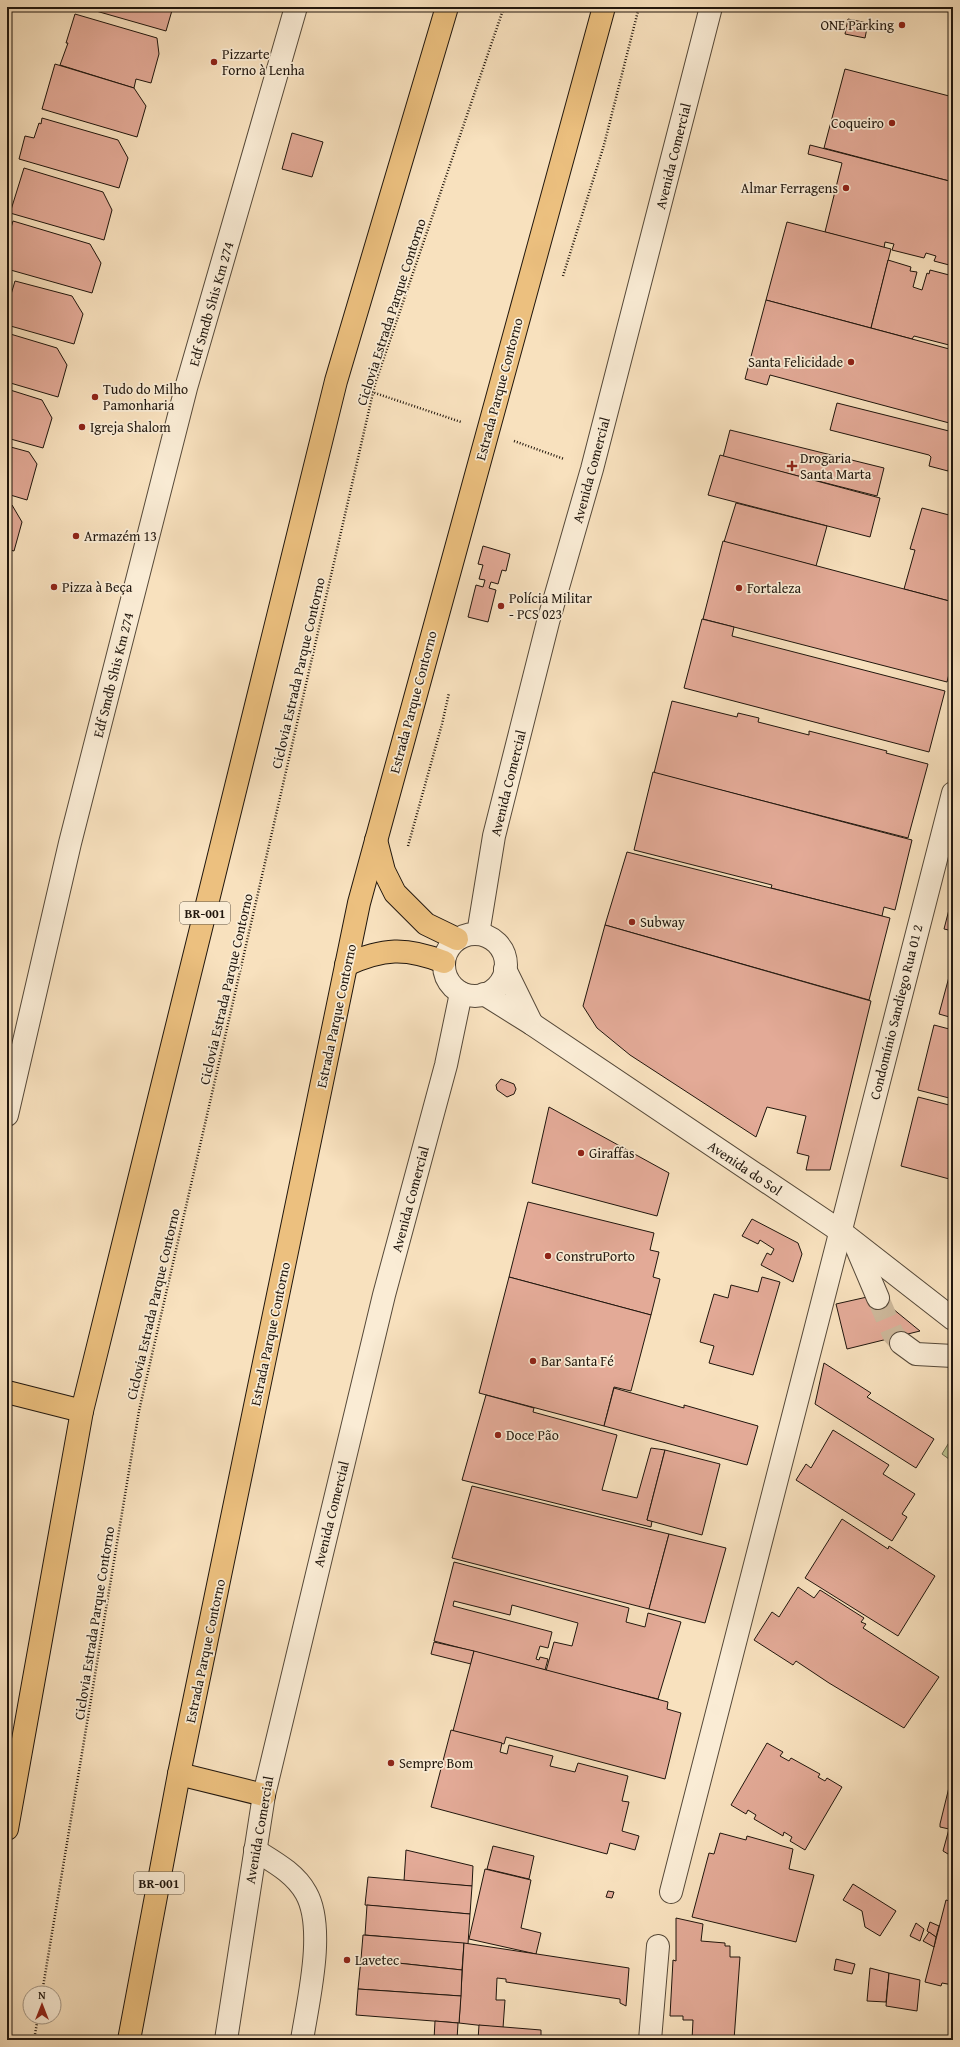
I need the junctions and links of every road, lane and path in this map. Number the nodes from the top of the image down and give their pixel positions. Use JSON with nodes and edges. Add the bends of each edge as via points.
{"nodes":[{"id":1,"x":296,"y":7,"type":"edge"},
{"id":2,"x":448,"y":7,"type":"edge"},
{"id":3,"x":504,"y":7,"type":"edge"},
{"id":4,"x":604,"y":7,"type":"edge"},
{"id":5,"x":639,"y":7,"type":"edge"},
{"id":6,"x":711,"y":7,"type":"edge"},
{"id":7,"x":561,"y":281,"type":"dead end"},
{"id":8,"x":450,"y":685,"type":"dead end"},
{"id":9,"x":953,"y":793,"type":"edge"},
{"id":10,"x":376,"y":837,"type":"junction"},
{"id":11,"x":407,"y":849,"type":"dead end"},
{"id":12,"x":478,"y":934,"type":"junction"},
{"id":13,"x":457,"y":939,"type":"junction"},
{"id":14,"x":444,"y":962,"type":"junction"},
{"id":15,"x":346,"y":965,"type":"junction"},
{"id":16,"x":505,"y":969,"type":"junction"},
{"id":17,"x":461,"y":993,"type":"junction"},
{"id":18,"x":484,"y":994,"type":"junction"},
{"id":19,"x":532,"y":1024,"type":"junction"},
{"id":20,"x":7,"y":1115,"type":"edge"},
{"id":21,"x":847,"y":1237,"type":"junction"},
{"id":22,"x":878,"y":1298,"type":"tunnel mouth"},
{"id":23,"x":953,"y":1319,"type":"edge"},
{"id":24,"x":900,"y":1343,"type":"tunnel mouth"},
{"id":25,"x":953,"y":1356,"type":"edge"},
{"id":26,"x":7,"y":1392,"type":"edge"},
{"id":27,"x":82,"y":1411,"type":"junction"},
{"id":28,"x":179,"y":1774,"type":"junction"},
{"id":29,"x":264,"y":1795,"type":"junction"},
{"id":30,"x":7,"y":1829,"type":"edge"},
{"id":31,"x":255,"y":1850,"type":"junction"},
{"id":32,"x":671,"y":1892,"type":"dead end"},
{"id":33,"x":658,"y":1946,"type":"dead end"},
{"id":34,"x":43,"y":1985,"type":"edge"},
{"id":35,"x":37,"y":2025,"type":"edge"},
{"id":36,"x":34,"y":2040,"type":"edge"},
{"id":37,"x":129,"y":2040,"type":"edge"},
{"id":38,"x":226,"y":2040,"type":"edge"},
{"id":39,"x":302,"y":2040,"type":"edge"},
{"id":40,"x":650,"y":2040,"type":"edge"}],
"edges":[{"from":1,"to":20,"type":"street","name":"Edf Smdb Shis Km 274","via":[[186,388],[72,835]]},
{"from":2,"to":27,"type":"highway","number":"BR-001","via":[[336,381]]},
{"from":3,"to":34,"type":"path","name":"Ciclovia Estrada Parque Contorno","via":[[375,384],[139,1411]]},
{"from":4,"to":10,"type":"highway","name":"Estrada Parque Contorno","number":"BR-001"},
{"from":5,"to":7,"type":"path","via":[[604,145]]},
{"from":6,"to":12,"type":"street","name":"Avenida Comercial","via":[[494,836]]},
{"from":8,"to":11,"type":"path","via":[[442,724]]},
{"from":9,"to":21,"type":"street","name":"Condomínio Sandiego Rua 01 2"},
{"from":10,"to":13,"type":"highway","via":[[384,871],[395,893],[426,924]]},
{"from":10,"to":15,"type":"highway","name":"Estrada Parque Contorno","number":"BR-001"},
{"from":12,"to":13,"type":"street"},
{"from":12,"to":16,"type":"street","via":[[496,942],[505,959]]},
{"from":13,"to":14,"type":"street","via":[[446,953]]},
{"from":14,"to":15,"type":"highway","via":[[412,952],[395,951],[379,952]]},
{"from":14,"to":17,"type":"street","via":[[444,972],[448,980]]},
{"from":15,"to":28,"type":"highway","name":"Estrada Parque Contorno","number":"BR-001"},
{"from":16,"to":18,"type":"street","via":[[498,985]]},
{"from":16,"to":19,"type":"street","name":"Avenida do Sol"},
{"from":17,"to":18,"type":"street","via":[[476,996]]},
{"from":17,"to":29,"type":"street","name":"Avenida Comercial","via":[[446,1065],[382,1303]]},
{"from":18,"to":19,"type":"street","name":"Avenida do Sol"},
{"from":19,"to":21,"type":"street","name":"Avenida do Sol"},
{"from":21,"to":22,"type":"street"},
{"from":21,"to":23,"type":"street","name":"Avenida do Sol"},
{"from":21,"to":32,"type":"street","name":"Condomínio Sandiego Rua 01 2"},
{"from":24,"to":25,"type":"street","via":[[916,1354]]},
{"from":26,"to":27,"type":"highway"},
{"from":27,"to":30,"type":"highway","number":"BR-001"},
{"from":28,"to":29,"type":"highway"},
{"from":28,"to":37,"type":"highway","name":"Estrada Parque Contorno","number":"BR-001"},
{"from":29,"to":31,"type":"street","name":"Avenida Comercial"},
{"from":31,"to":38,"type":"street","name":"Avenida Comercial"},
{"from":31,"to":39,"type":"street","via":[[290,1873],[306,1893],[315,1921],[316,1946]]},
{"from":33,"to":40,"type":"street"},
{"from":35,"to":36,"type":"path"}]}
